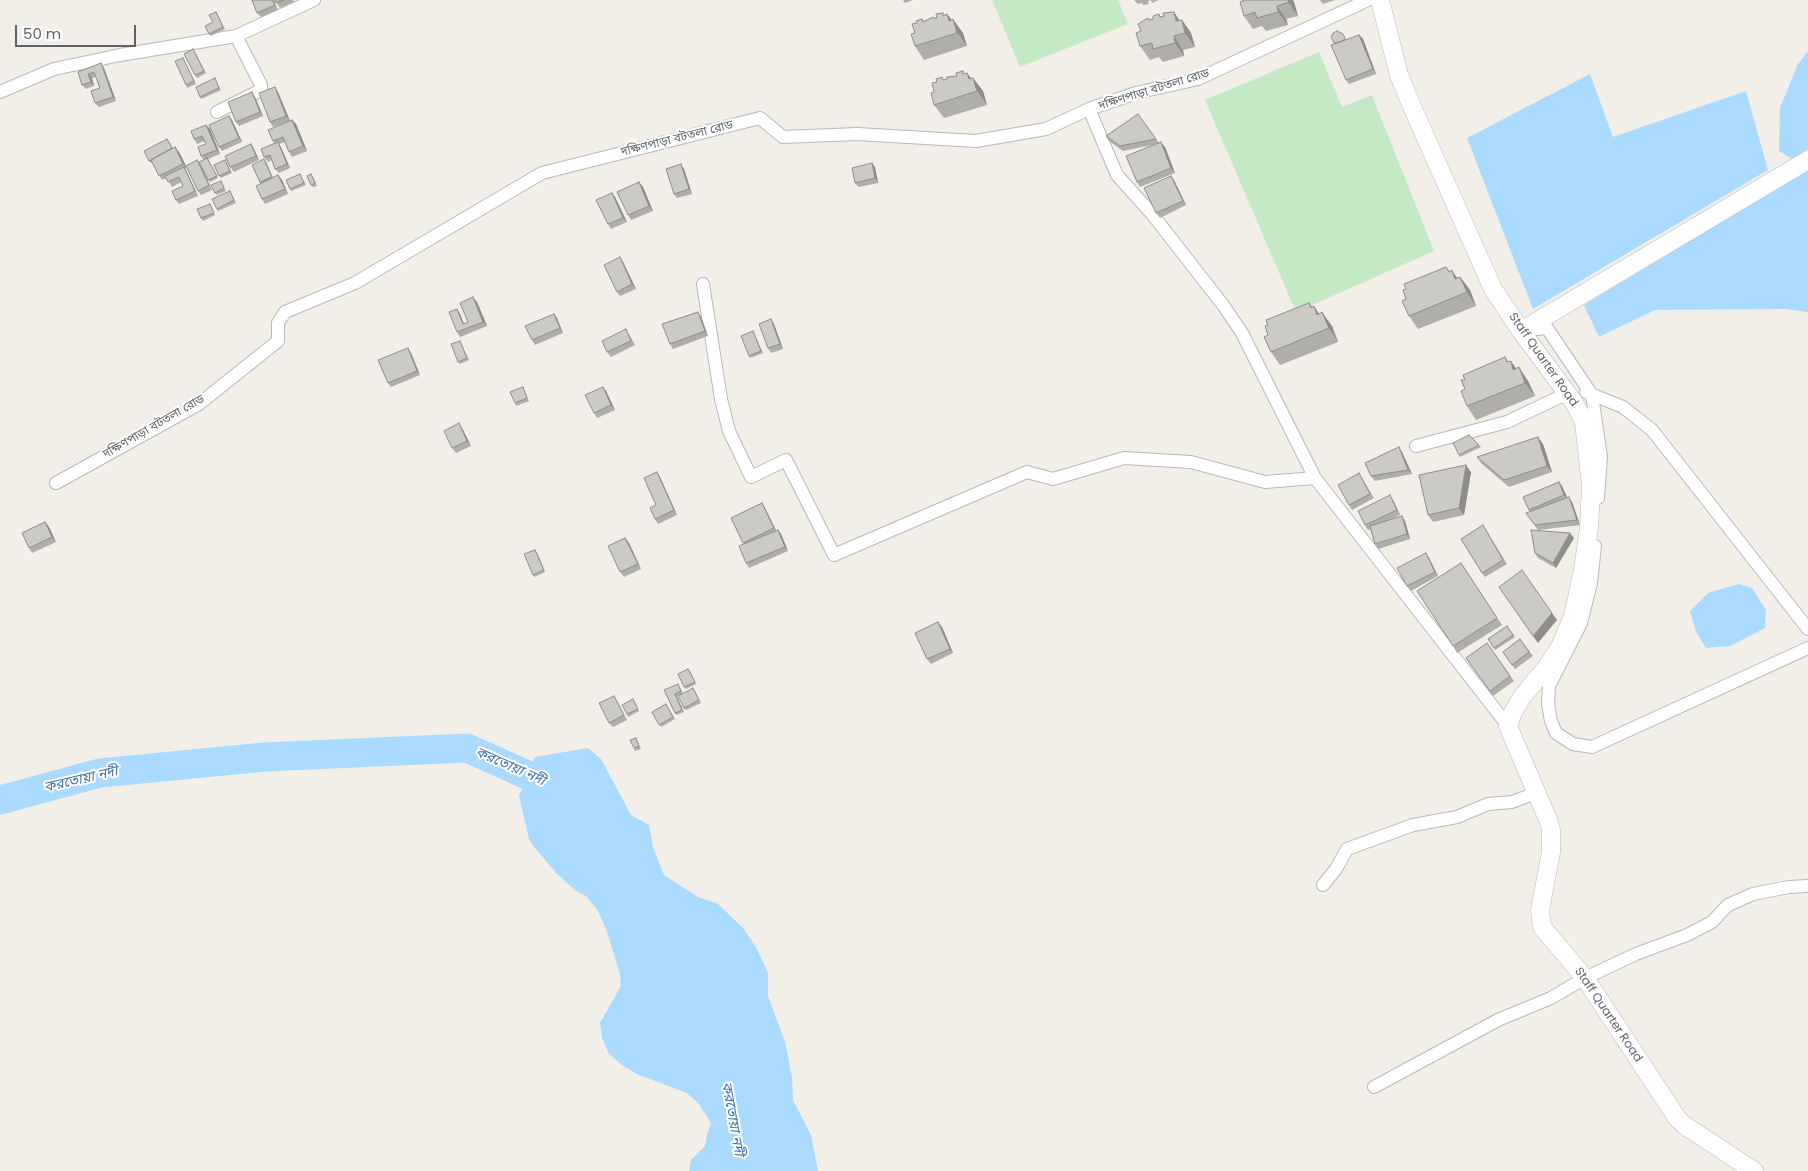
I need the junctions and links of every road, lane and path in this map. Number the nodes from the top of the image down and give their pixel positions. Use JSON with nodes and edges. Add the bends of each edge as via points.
{"nodes":[{"id":1,"x":314,"y":0,"type":"edge"},
{"id":2,"x":1368,"y":0,"type":"edge"},
{"id":3,"x":1380,"y":0,"type":"edge"},
{"id":4,"x":236,"y":36,"type":"junction"},
{"id":5,"x":0,"y":92,"type":"edge"},
{"id":6,"x":1089,"y":109,"type":"junction"},
{"id":7,"x":217,"y":112,"type":"dead end"},
{"id":8,"x":1808,"y":160,"type":"edge"},
{"id":9,"x":703,"y":284,"type":"dead end"},
{"id":10,"x":1521,"y":331,"type":"junction"},
{"id":11,"x":1582,"y":394,"type":"junction"},
{"id":12,"x":1416,"y":446,"type":"dead end"},
{"id":13,"x":1315,"y":478,"type":"junction"},
{"id":14,"x":56,"y":483,"type":"dead end"},
{"id":15,"x":1808,"y":629,"type":"edge"},
{"id":16,"x":1808,"y":648,"type":"edge"},
{"id":17,"x":1508,"y":726,"type":"junction"},
{"id":18,"x":1536,"y":793,"type":"junction"},
{"id":19,"x":1323,"y":886,"type":"dead end"},
{"id":20,"x":1808,"y":886,"type":"edge"},
{"id":21,"x":1585,"y":978,"type":"junction"},
{"id":22,"x":1374,"y":1087,"type":"dead end"},
{"id":23,"x":1754,"y":1171,"type":"edge"}],
"edges":[{"from":1,"to":4,"type":"street"},
{"from":2,"to":6,"type":"street","name":"দক্ষিণপাড়া বটতলা রোড","via":[[1198,79],[1136,93]]},
{"from":3,"to":10,"type":"street","name":"Staff Quarter Road","via":[[1399,75],[1413,109],[1494,289]]},
{"from":4,"to":5,"type":"street","via":[[120,55],[54,70]]},
{"from":4,"to":7,"type":"street","via":[[261,90]]},
{"from":6,"to":13,"type":"street","via":[[1117,175],[1152,214],[1242,333]]},
{"from":6,"to":14,"type":"street","name":"দক্ষিণপাড়া বটতলা রোড","via":[[1046,128],[976,141],[857,134],[783,137],[760,118],[542,173],[355,283],[285,312],[278,323],[278,341],[199,404]]},
{"from":8,"to":10,"type":"street"},
{"from":9,"to":13,"type":"street","via":[[729,432],[750,477],[786,460],[834,555],[1027,472],[1053,479],[1124,458],[1191,462],[1266,482]]},
{"from":10,"to":11,"type":"street","name":"Staff Quarter Road"},
{"from":10,"to":11,"type":"street","via":[[1547,328]]},
{"from":11,"to":12,"type":"street","via":[[1507,422]]},
{"from":11,"to":15,"type":"street","via":[[1623,407],[1652,430]]},
{"from":11,"to":16,"type":"street","via":[[1601,457],[1596,538],[1591,583],[1581,623],[1549,686],[1548,704],[1556,733],[1573,744],[1592,747]]},
{"from":11,"to":17,"type":"street","name":"Staff Quarter Road","via":[[1575,404],[1584,422],[1591,486],[1584,570],[1573,616],[1561,645],[1548,667],[1522,697]]},
{"from":13,"to":17,"type":"street"},
{"from":17,"to":18,"type":"street","name":"Staff Quarter Road"},
{"from":18,"to":19,"type":"street","via":[[1512,802],[1488,804],[1457,816],[1413,825],[1347,849]]},
{"from":18,"to":21,"type":"street","name":"Staff Quarter Road","via":[[1551,830],[1551,852],[1540,910],[1542,926]]},
{"from":20,"to":21,"type":"street","via":[[1753,894],[1728,904],[1712,922],[1687,935],[1644,950]]},
{"from":21,"to":22,"type":"street","via":[[1551,998],[1498,1020]]},
{"from":21,"to":23,"type":"street","name":"Staff Quarter Road","via":[[1684,1125]]}]}
